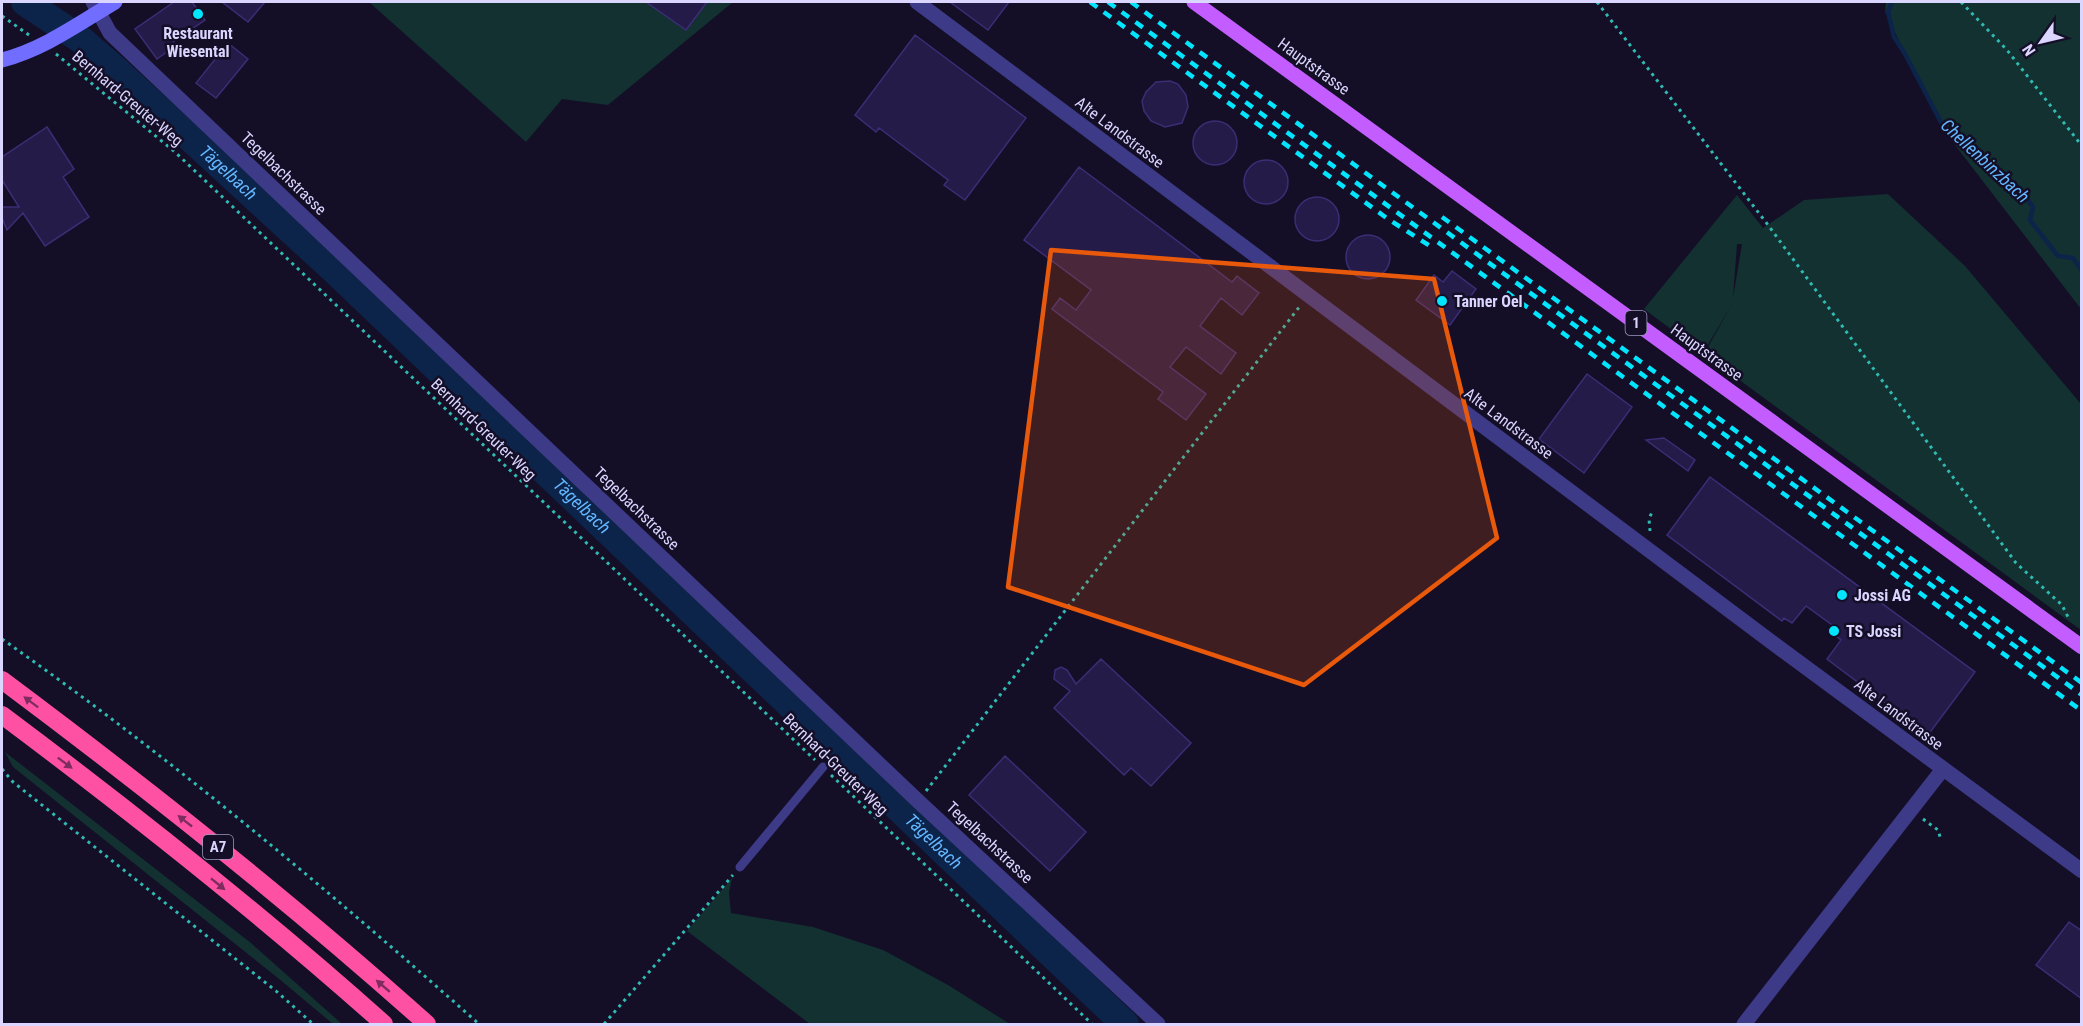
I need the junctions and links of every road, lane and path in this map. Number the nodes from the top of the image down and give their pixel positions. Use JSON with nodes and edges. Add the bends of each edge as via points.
{"nodes":[{"id":1,"x":116,"y":2,"type":"edge"},
{"id":2,"x":917,"y":2,"type":"edge"},
{"id":3,"x":1194,"y":2,"type":"edge"},
{"id":4,"x":1596,"y":2,"type":"edge"},
{"id":5,"x":1961,"y":2,"type":"edge"},
{"id":6,"x":96,"y":7,"type":"edge"},
{"id":7,"x":2,"y":16,"type":"edge"},
{"id":8,"x":43,"y":45,"type":"junction"},
{"id":9,"x":2,"y":60,"type":"edge"},
{"id":10,"x":2082,"y":146,"type":"edge"},
{"id":11,"x":1308,"y":296,"type":"junction"},
{"id":12,"x":2,"y":639,"type":"edge"},
{"id":13,"x":2079,"y":646,"type":"edge"},
{"id":14,"x":2,"y":680,"type":"edge"},
{"id":15,"x":2,"y":715,"type":"edge"},
{"id":16,"x":823,"y":767,"type":"junction"},
{"id":17,"x":2,"y":769,"type":"edge"},
{"id":18,"x":1943,"y":769,"type":"junction"},
{"id":19,"x":918,"y":801,"type":"junction"},
{"id":20,"x":1912,"y":810,"type":"junction"},
{"id":21,"x":1941,"y":840,"type":"dead end"},
{"id":22,"x":740,"y":867,"type":"joint"},
{"id":23,"x":2082,"y":871,"type":"edge"},
{"id":24,"x":313,"y":1024,"type":"edge"},
{"id":25,"x":384,"y":1024,"type":"edge"},
{"id":26,"x":427,"y":1024,"type":"edge"},
{"id":27,"x":479,"y":1024,"type":"edge"},
{"id":28,"x":604,"y":1024,"type":"edge"},
{"id":29,"x":1092,"y":1024,"type":"edge"},
{"id":30,"x":1158,"y":1024,"type":"edge"},
{"id":31,"x":1744,"y":1024,"type":"edge"}],
"edges":[{"from":1,"to":6,"type":"street"},
{"from":2,"to":11,"type":"street","name":"Alte Landstrasse"},
{"from":3,"to":13,"type":"main road","name":"Hauptstrasse","number":"1"},
{"from":4,"to":13,"type":"path","via":[[1768,225],[2016,563],[2062,605]]},
{"from":5,"to":10,"type":"path","via":[[2007,50]]},
{"from":6,"to":8,"type":"street","via":[[79,25]]},
{"from":6,"to":19,"type":"street","name":"Tegelbachstrasse","via":[[110,33]]},
{"from":7,"to":8,"type":"path","name":"Bernhard-Greuter-Weg"},
{"from":8,"to":9,"type":"street"},
{"from":8,"to":16,"type":"path","name":"Bernhard-Greuter-Weg","via":[[175,152]]},
{"from":11,"to":18,"type":"street","name":"Alte Landstrasse"},
{"from":11,"to":19,"type":"path"},
{"from":12,"to":27,"type":"path","via":[[113,719],[252,828]]},
{"from":26,"to":14,"type":"highway","number":"A7","one_way":true,"via":[[188,822]]},
{"from":15,"to":25,"type":"highway","number":"A7","one_way":true,"via":[[189,860]]},
{"from":16,"to":22,"type":"lane"},
{"from":16,"to":29,"type":"path","name":"Bernhard-Greuter-Weg"},
{"from":17,"to":24,"type":"path","via":[[13,782]]},
{"from":18,"to":20,"type":"street"},
{"from":18,"to":23,"type":"street","name":"Alte Landstrasse"},
{"from":19,"to":30,"type":"street","name":"Tegelbachstrasse"},
{"from":20,"to":21,"type":"path","via":[[1938,830]]},
{"from":20,"to":31,"type":"street"},
{"from":22,"to":28,"type":"path"}]}
